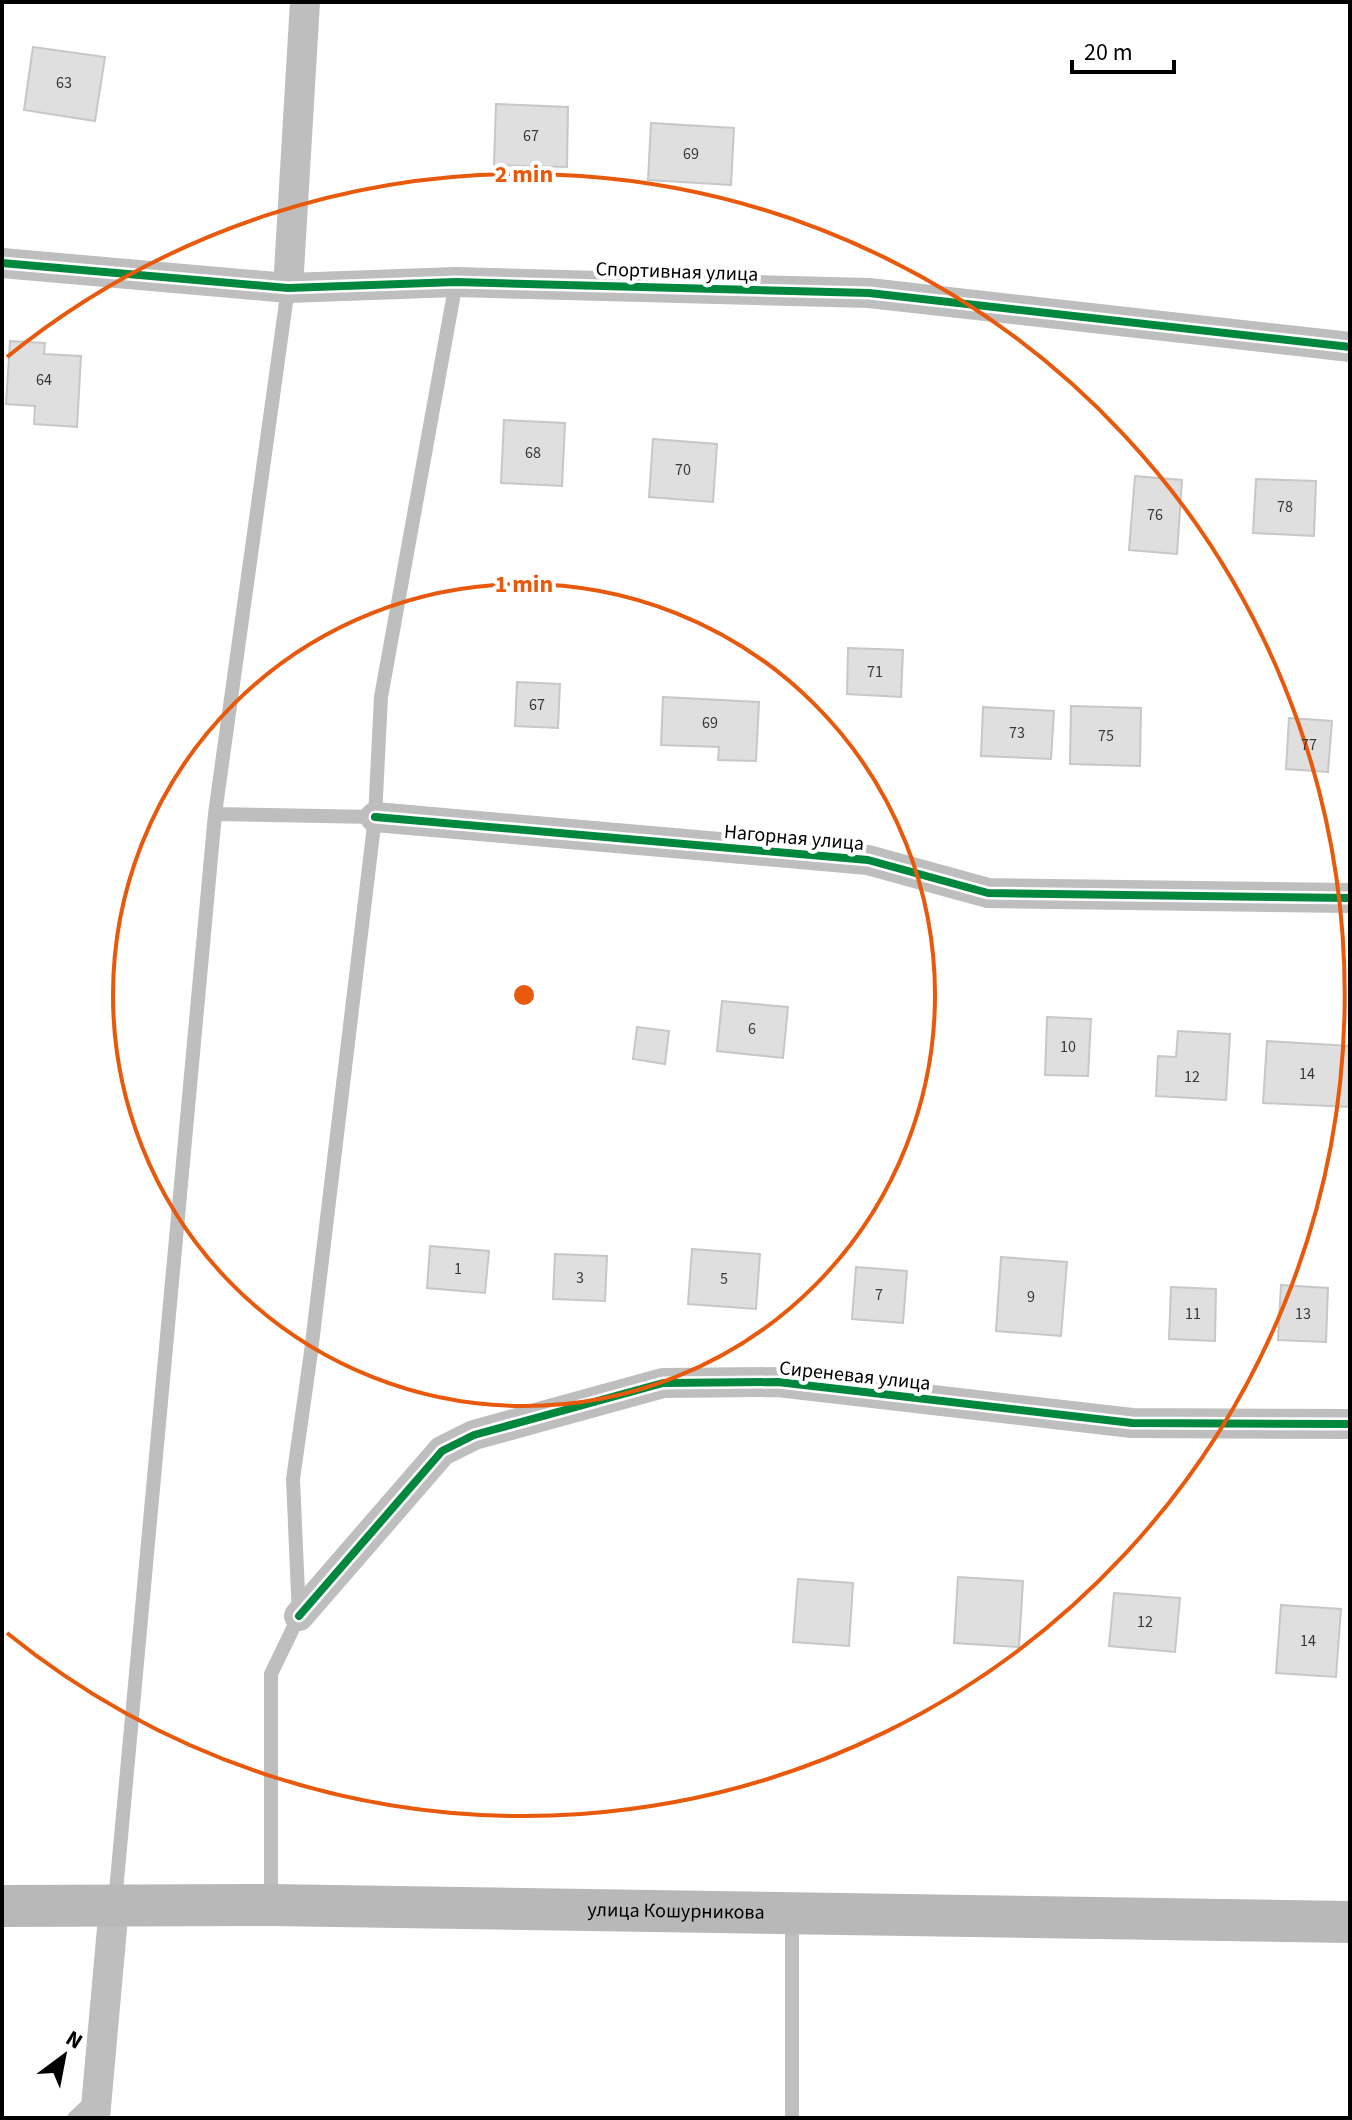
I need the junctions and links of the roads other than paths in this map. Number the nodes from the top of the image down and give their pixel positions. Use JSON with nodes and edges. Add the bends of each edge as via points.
{"nodes":[{"id":1,"x":305,"y":2,"type":"edge"},
{"id":2,"x":2,"y":263,"type":"edge"},
{"id":3,"x":456,"y":282,"type":"junction"},
{"id":4,"x":288,"y":288,"type":"junction"},
{"id":5,"x":1350,"y":347,"type":"edge"},
{"id":6,"x":215,"y":814,"type":"junction"},
{"id":7,"x":375,"y":817,"type":"junction"},
{"id":8,"x":1350,"y":898,"type":"edge"},
{"id":9,"x":1350,"y":1424,"type":"edge"},
{"id":10,"x":299,"y":1616,"type":"junction"},
{"id":11,"x":271,"y":1905,"type":"junction"},
{"id":12,"x":2,"y":1906,"type":"edge"},
{"id":13,"x":114,"y":1906,"type":"junction"},
{"id":14,"x":792,"y":1914,"type":"junction"},
{"id":15,"x":1350,"y":1922,"type":"edge"},
{"id":16,"x":96,"y":2107,"type":"edge"},
{"id":17,"x":74,"y":2118,"type":"edge"},
{"id":18,"x":792,"y":2118,"type":"edge"}],
"edges":[{"from":1,"to":4,"type":"street"},
{"from":2,"to":4,"type":"street","name":"Спортивная улица"},
{"from":3,"to":4,"type":"street","name":"Спортивная улица"},
{"from":3,"to":5,"type":"street","name":"Спортивная улица","via":[[869,293]]},
{"from":3,"to":7,"type":"lane","via":[[381,697]]},
{"from":4,"to":6,"type":"lane"},
{"from":6,"to":7,"type":"lane"},
{"from":6,"to":13,"type":"lane"},
{"from":7,"to":8,"type":"street","name":"Нагорная улица","via":[[868,860],[988,893]]},
{"from":7,"to":10,"type":"lane","via":[[293,1479]]},
{"from":9,"to":10,"type":"street","name":"Сиреневая улица","via":[[1132,1423],[778,1382],[663,1383],[474,1435],[442,1451]]},
{"from":10,"to":11,"type":"lane","via":[[271,1674]]},
{"from":11,"to":13,"type":"main road","name":"улица Кошурникова"},
{"from":11,"to":14,"type":"main road","name":"улица Кошурникова"},
{"from":12,"to":13,"type":"main road","name":"улица Кошурникова"},
{"from":13,"to":16,"type":"street"},
{"from":14,"to":15,"type":"main road","name":"улица Кошурникова"},
{"from":14,"to":18,"type":"lane"},
{"from":16,"to":17,"type":"lane"}]}
